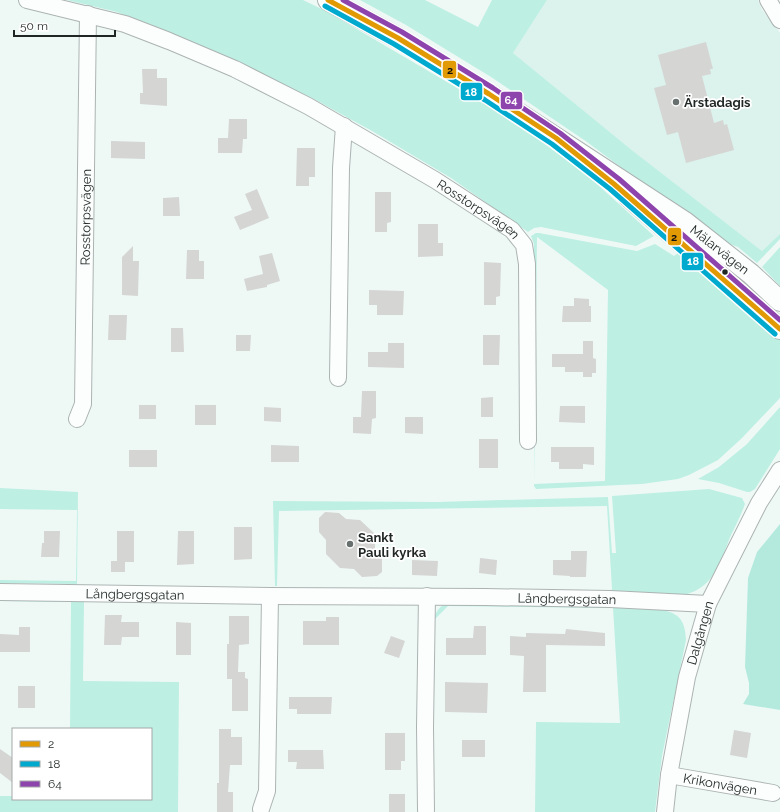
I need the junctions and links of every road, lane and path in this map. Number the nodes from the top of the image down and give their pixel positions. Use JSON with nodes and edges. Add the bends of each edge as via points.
{"nodes":[{"id":1,"x":27,"y":0,"type":"edge"},
{"id":2,"x":328,"y":0,"type":"edge"},
{"id":3,"x":768,"y":0,"type":"edge"},
{"id":4,"x":88,"y":14,"type":"junction"},
{"id":5,"x":780,"y":20,"type":"edge"},
{"id":6,"x":344,"y":126,"type":"junction"},
{"id":7,"x":556,"y":138,"type":"junction"},
{"id":8,"x":780,"y":300,"type":"edge"},
{"id":9,"x":780,"y":329,"type":"edge"},
{"id":10,"x":338,"y":378,"type":"dead end"},
{"id":11,"x":77,"y":418,"type":"dead end"},
{"id":12,"x":528,"y":441,"type":"dead end"},
{"id":13,"x":780,"y":470,"type":"edge"},
{"id":14,"x":0,"y":592,"type":"edge"},
{"id":15,"x":270,"y":596,"type":"junction"},
{"id":16,"x":427,"y":596,"type":"junction"},
{"id":17,"x":708,"y":604,"type":"junction"},
{"id":18,"x":669,"y":775,"type":"junction"},
{"id":19,"x":772,"y":793,"type":"dead end"},
{"id":20,"x":261,"y":809,"type":"dead end"},
{"id":21,"x":426,"y":810,"type":"dead end"},
{"id":22,"x":665,"y":812,"type":"edge"}],
"edges":[{"from":1,"to":4,"type":"street","name":"Rosstorpsvägen"},
{"from":2,"to":7,"type":"main road","name":"Mälarvägen","via":[[398,38]]},
{"from":3,"to":5,"type":"street"},
{"from":4,"to":6,"type":"street","name":"Rosstorpsvägen","via":[[125,24],[235,69]]},
{"from":4,"to":11,"type":"street","name":"Rosstorpsvägen","via":[[83,404]]},
{"from":6,"to":10,"type":"street"},
{"from":6,"to":12,"type":"street","name":"Rosstorpsvägen","via":[[512,230],[524,245],[527,264]]},
{"from":7,"to":8,"type":"main road","name":"Mälarvägen","via":[[686,222]]},
{"from":7,"to":9,"type":"main road","name":"Mälarvägen","via":[[614,184]]},
{"from":13,"to":17,"type":"street","name":"Dalgången","via":[[759,503]]},
{"from":14,"to":15,"type":"street","name":"Långbergsgatan"},
{"from":15,"to":16,"type":"street","name":"Långbergsgatan"},
{"from":15,"to":20,"type":"street","via":[[267,791]]},
{"from":16,"to":17,"type":"street","name":"Långbergsgatan","via":[[610,599]]},
{"from":16,"to":21,"type":"street"},
{"from":17,"to":18,"type":"street","name":"Dalgången","via":[[687,677]]},
{"from":18,"to":19,"type":"street","name":"Krikonvägen"},
{"from":18,"to":22,"type":"street","name":"Dalgången"}]}
